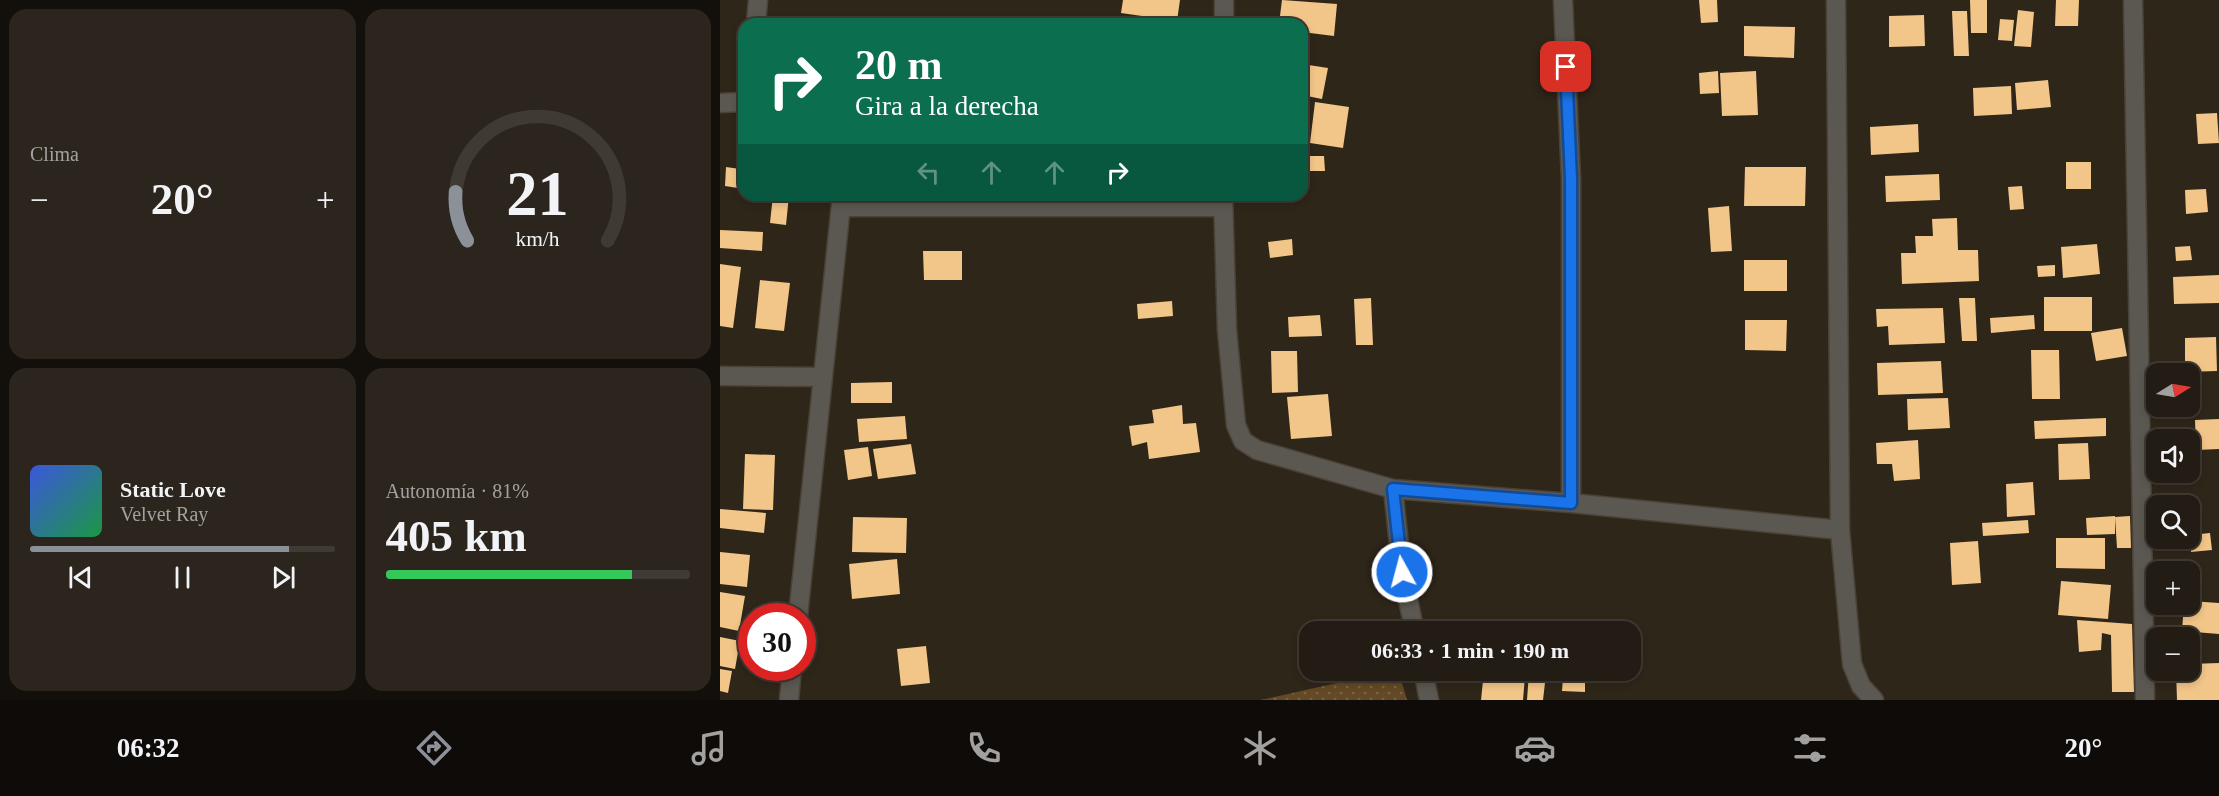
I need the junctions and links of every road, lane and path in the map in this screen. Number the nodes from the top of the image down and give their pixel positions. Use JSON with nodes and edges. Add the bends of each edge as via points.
{"nodes":[{"id":1,"x":758,"y":0,"type":"edge"},
{"id":2,"x":1224,"y":0,"type":"edge"},
{"id":3,"x":1563,"y":0,"type":"edge"},
{"id":4,"x":1836,"y":0,"type":"edge"},
{"id":5,"x":2133,"y":0,"type":"edge"},
{"id":6,"x":756,"y":18,"type":"edge"},
{"id":7,"x":1224,"y":18,"type":"edge"},
{"id":8,"x":720,"y":102,"type":"edge"},
{"id":9,"x":738,"y":102,"type":"edge"},
{"id":10,"x":842,"y":201,"type":"edge"},
{"id":11,"x":1223,"y":201,"type":"edge"},
{"id":12,"x":720,"y":376,"type":"edge"},
{"id":13,"x":823,"y":377,"type":"junction"},
{"id":14,"x":1393,"y":489,"type":"junction"},
{"id":15,"x":1571,"y":503,"type":"junction"},
{"id":16,"x":1840,"y":530,"type":"junction"},
{"id":17,"x":799,"y":603,"type":"edge"},
{"id":18,"x":1413,"y":621,"type":"edge"},
{"id":19,"x":791,"y":681,"type":"edge"},
{"id":20,"x":1425,"y":681,"type":"edge"},
{"id":21,"x":789,"y":700,"type":"edge"},
{"id":22,"x":1429,"y":700,"type":"edge"},
{"id":23,"x":1874,"y":700,"type":"edge"},
{"id":24,"x":2145,"y":700,"type":"edge"}],
"edges":[{"from":1,"to":6,"type":"street"},
{"from":2,"to":7,"type":"street"},
{"from":3,"to":15,"type":"street","via":[[1571,179]]},
{"from":4,"to":16,"type":"street"},
{"from":5,"to":24,"type":"street"},
{"from":8,"to":9,"type":"street"},
{"from":10,"to":11,"type":"street"},
{"from":10,"to":13,"type":"street"},
{"from":11,"to":14,"type":"street","via":[[1227,330],[1236,425],[1243,441],[1257,450]]},
{"from":12,"to":13,"type":"street"},
{"from":13,"to":17,"type":"street"},
{"from":14,"to":15,"type":"street"},
{"from":14,"to":18,"type":"street","via":[[1402,572]]},
{"from":15,"to":16,"type":"street"},
{"from":16,"to":23,"type":"street","via":[[1852,664],[1861,686]]},
{"from":19,"to":21,"type":"street"},
{"from":20,"to":22,"type":"street"}]}
